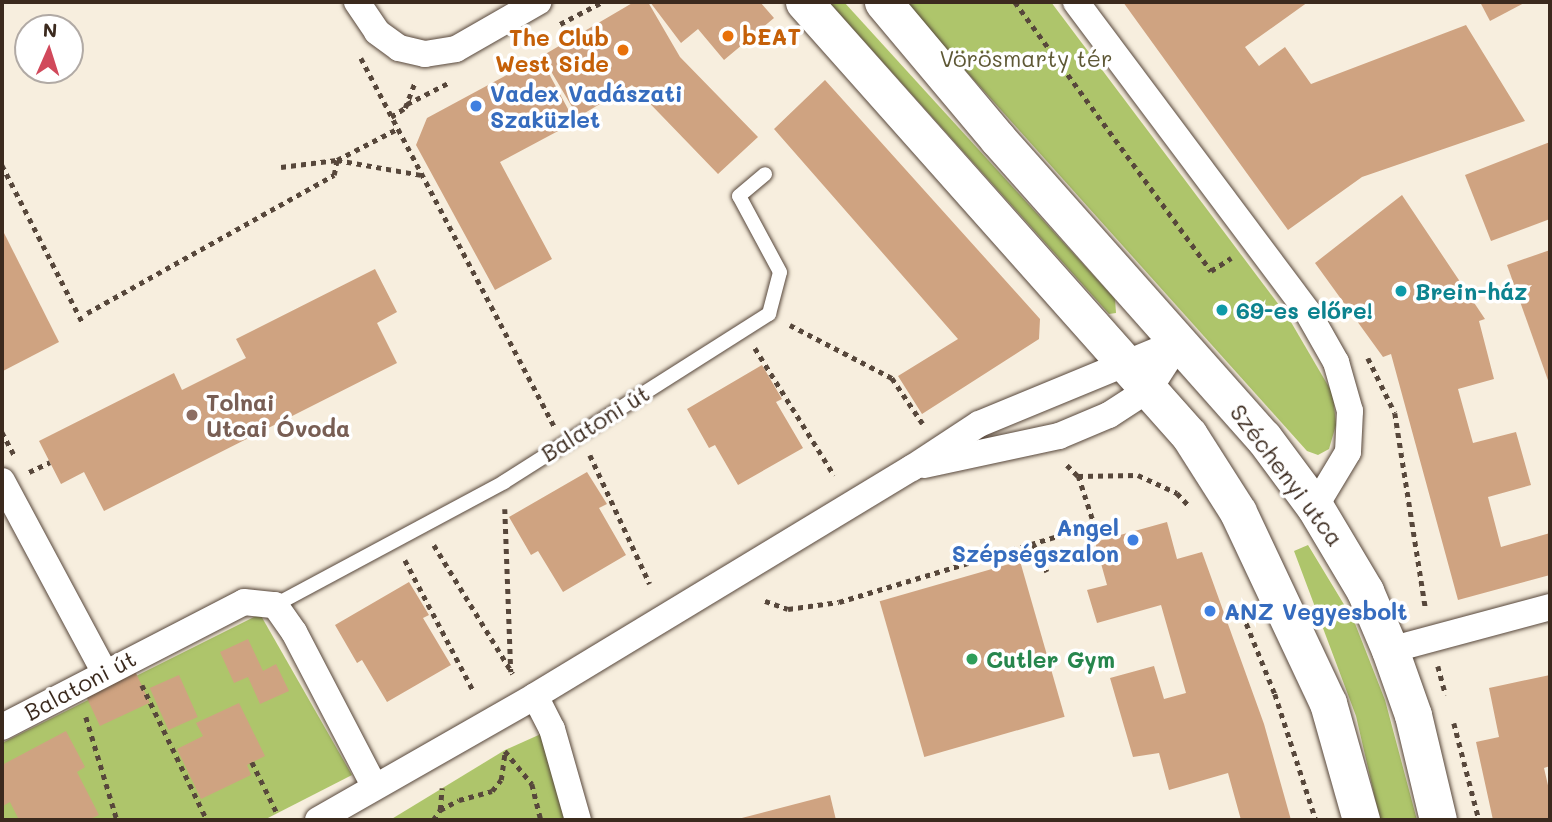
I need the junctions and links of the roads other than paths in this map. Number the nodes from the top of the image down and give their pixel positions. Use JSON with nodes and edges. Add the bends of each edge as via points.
{"nodes":[{"id":1,"x":357,"y":2,"type":"edge"},
{"id":2,"x":538,"y":2,"type":"edge"},
{"id":3,"x":804,"y":2,"type":"edge"},
{"id":4,"x":883,"y":2,"type":"edge"},
{"id":5,"x":1076,"y":2,"type":"edge"},
{"id":6,"x":765,"y":174,"type":"dead end"},
{"id":7,"x":1180,"y":341,"type":"junction"},
{"id":8,"x":1125,"y":362,"type":"junction"},
{"id":9,"x":1149,"y":389,"type":"junction"},
{"id":10,"x":912,"y":468,"type":"junction"},
{"id":11,"x":2,"y":481,"type":"edge"},
{"id":12,"x":1315,"y":507,"type":"junction"},
{"id":13,"x":275,"y":605,"type":"junction"},
{"id":14,"x":1550,"y":607,"type":"edge"},
{"id":15,"x":1390,"y":650,"type":"junction"},
{"id":16,"x":105,"y":673,"type":"junction"},
{"id":17,"x":535,"y":696,"type":"junction"},
{"id":18,"x":2,"y":727,"type":"edge"},
{"id":19,"x":374,"y":786,"type":"junction"},
{"id":20,"x":318,"y":820,"type":"edge"},
{"id":21,"x":578,"y":820,"type":"edge"},
{"id":22,"x":1362,"y":820,"type":"edge"},
{"id":23,"x":1438,"y":820,"type":"edge"}],
"edges":[{"from":1,"to":2,"type":"street","via":[[377,32],[399,48],[425,54],[456,49]]},
{"from":3,"to":8,"type":"main road"},
{"from":4,"to":7,"type":"main road","via":[[998,139]]},
{"from":5,"to":12,"type":"street","via":[[1307,312],[1336,362],[1350,411],[1348,452]]},
{"from":6,"to":13,"type":"lane","name":"Balatoni út","via":[[739,196],[780,272],[769,314],[504,482]]},
{"from":7,"to":8,"type":"street"},
{"from":7,"to":9,"type":"street"},
{"from":7,"to":12,"type":"main road","name":"Széchenyi utca","via":[[1263,437]]},
{"from":8,"to":9,"type":"main road"},
{"from":8,"to":10,"type":"street","via":[[979,424]]},
{"from":9,"to":10,"type":"street","via":[[1108,415],[1059,436]]},
{"from":9,"to":22,"type":"main road","via":[[1189,435],[1238,512],[1328,703]]},
{"from":10,"to":17,"type":"street"},
{"from":11,"to":16,"type":"street"},
{"from":12,"to":15,"type":"main road","name":"Széchenyi utca","via":[[1365,591]]},
{"from":13,"to":16,"type":"street","name":"Balatoni út","via":[[244,602]]},
{"from":13,"to":19,"type":"street","via":[[294,632]]},
{"from":14,"to":15,"type":"street"},
{"from":15,"to":23,"type":"main road","name":"Széchenyi utca","via":[[1413,715]]},
{"from":16,"to":18,"type":"street","name":"Balatoni út"},
{"from":17,"to":19,"type":"street"},
{"from":17,"to":21,"type":"street","via":[[552,729]]},
{"from":19,"to":20,"type":"street"}]}
